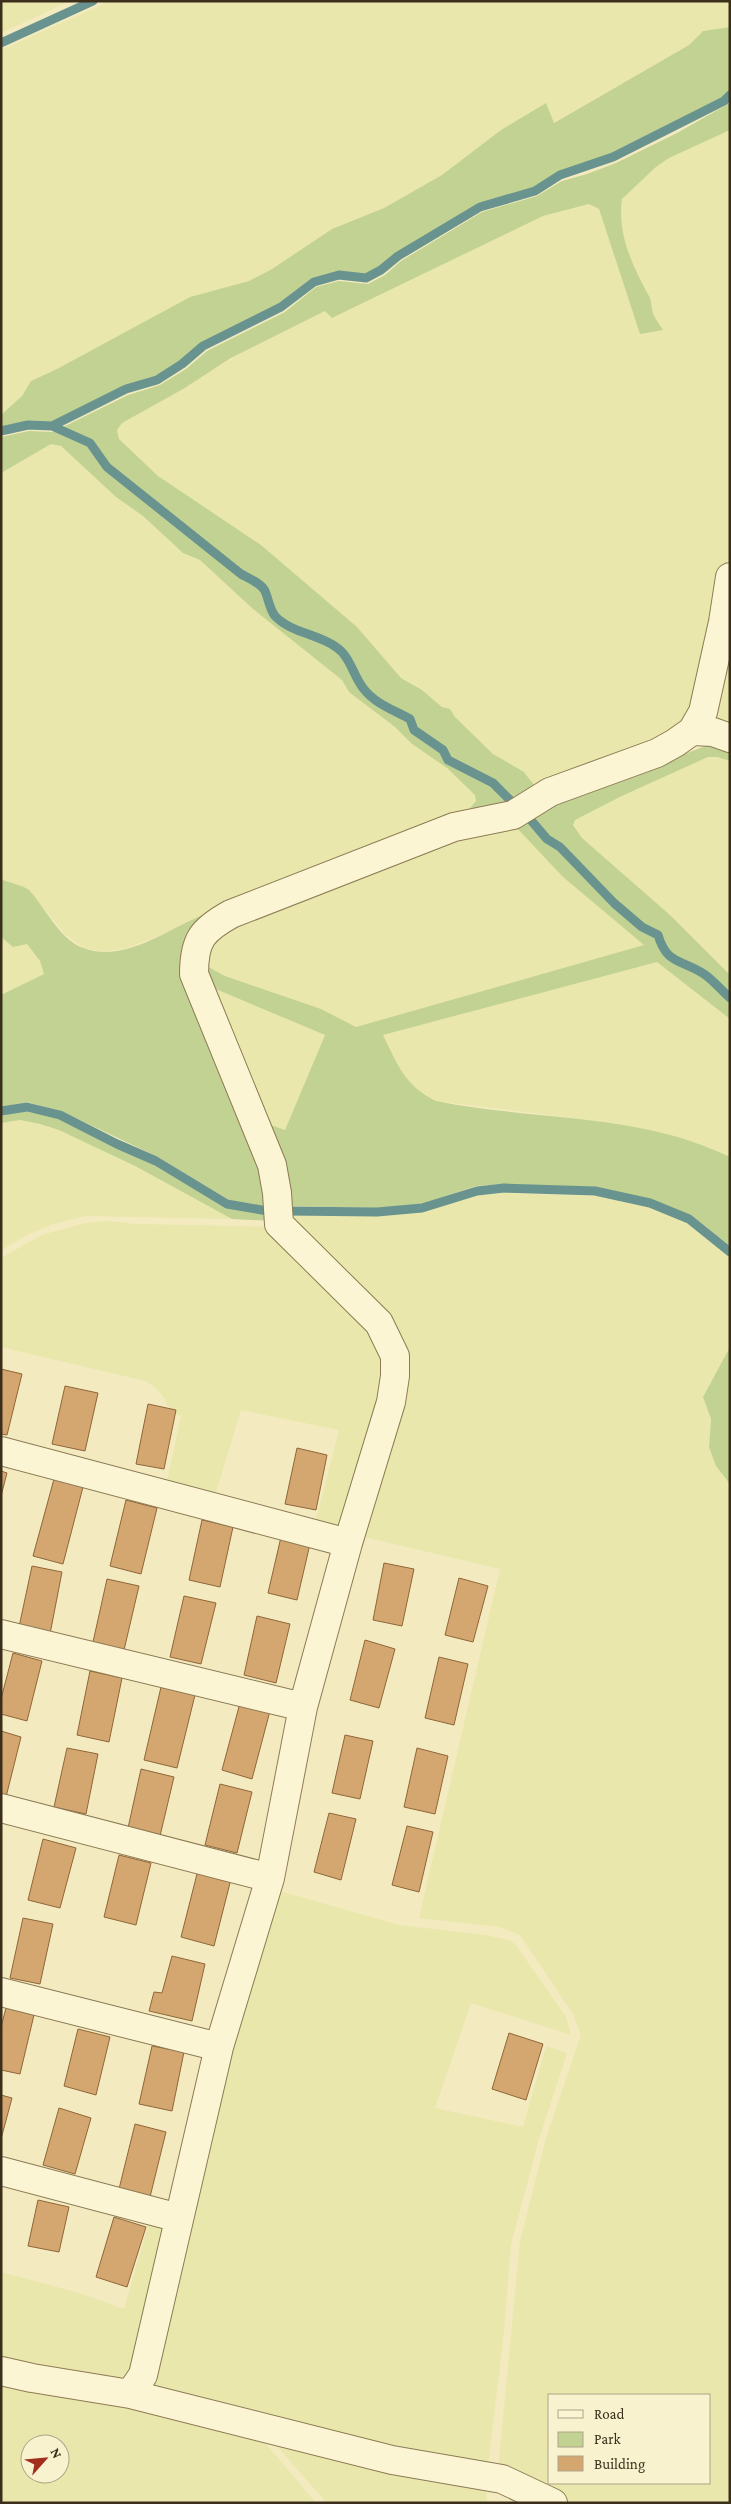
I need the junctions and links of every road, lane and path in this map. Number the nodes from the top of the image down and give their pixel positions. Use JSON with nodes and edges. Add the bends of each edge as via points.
{"nodes":[{"id":1,"x":730,"y":578,"type":"edge"},
{"id":2,"x":692,"y":731,"type":"junction"},
{"id":3,"x":730,"y":738,"type":"edge"},
{"id":4,"x":1,"y":1451,"type":"edge"},
{"id":5,"x":348,"y":1542,"type":"junction"},
{"id":6,"x":1,"y":1634,"type":"edge"},
{"id":7,"x":304,"y":1707,"type":"junction"},
{"id":8,"x":1,"y":1808,"type":"edge"},
{"id":9,"x":270,"y":1878,"type":"junction"},
{"id":10,"x":1,"y":1992,"type":"edge"},
{"id":11,"x":219,"y":2047,"type":"junction"},
{"id":12,"x":1,"y":2172,"type":"edge"},
{"id":13,"x":179,"y":2218,"type":"junction"},
{"id":14,"x":1,"y":2371,"type":"edge"},
{"id":15,"x":130,"y":2394,"type":"junction"},
{"id":16,"x":553,"y":2503,"type":"edge"}],
"edges":[{"from":1,"to":2,"type":"street","via":[[710,685],[703,712]]},
{"from":2,"to":3,"type":"street","via":[[713,732]]},
{"from":2,"to":5,"type":"street","via":[[657,753],[550,792],[513,815],[454,828],[231,914],[209,927],[198,941],[194,974],[272,1165],[279,1224],[379,1323],[395,1356],[391,1402]]},
{"from":4,"to":5,"type":"street"},
{"from":5,"to":7,"type":"street"},
{"from":6,"to":7,"type":"street"},
{"from":7,"to":9,"type":"street"},
{"from":8,"to":9,"type":"street"},
{"from":9,"to":11,"type":"street"},
{"from":10,"to":11,"type":"street"},
{"from":11,"to":13,"type":"street"},
{"from":12,"to":13,"type":"street"},
{"from":13,"to":15,"type":"street","via":[[143,2375]]},
{"from":14,"to":15,"type":"street"},
{"from":15,"to":16,"type":"street","via":[[392,2460],[502,2479]]}]}
